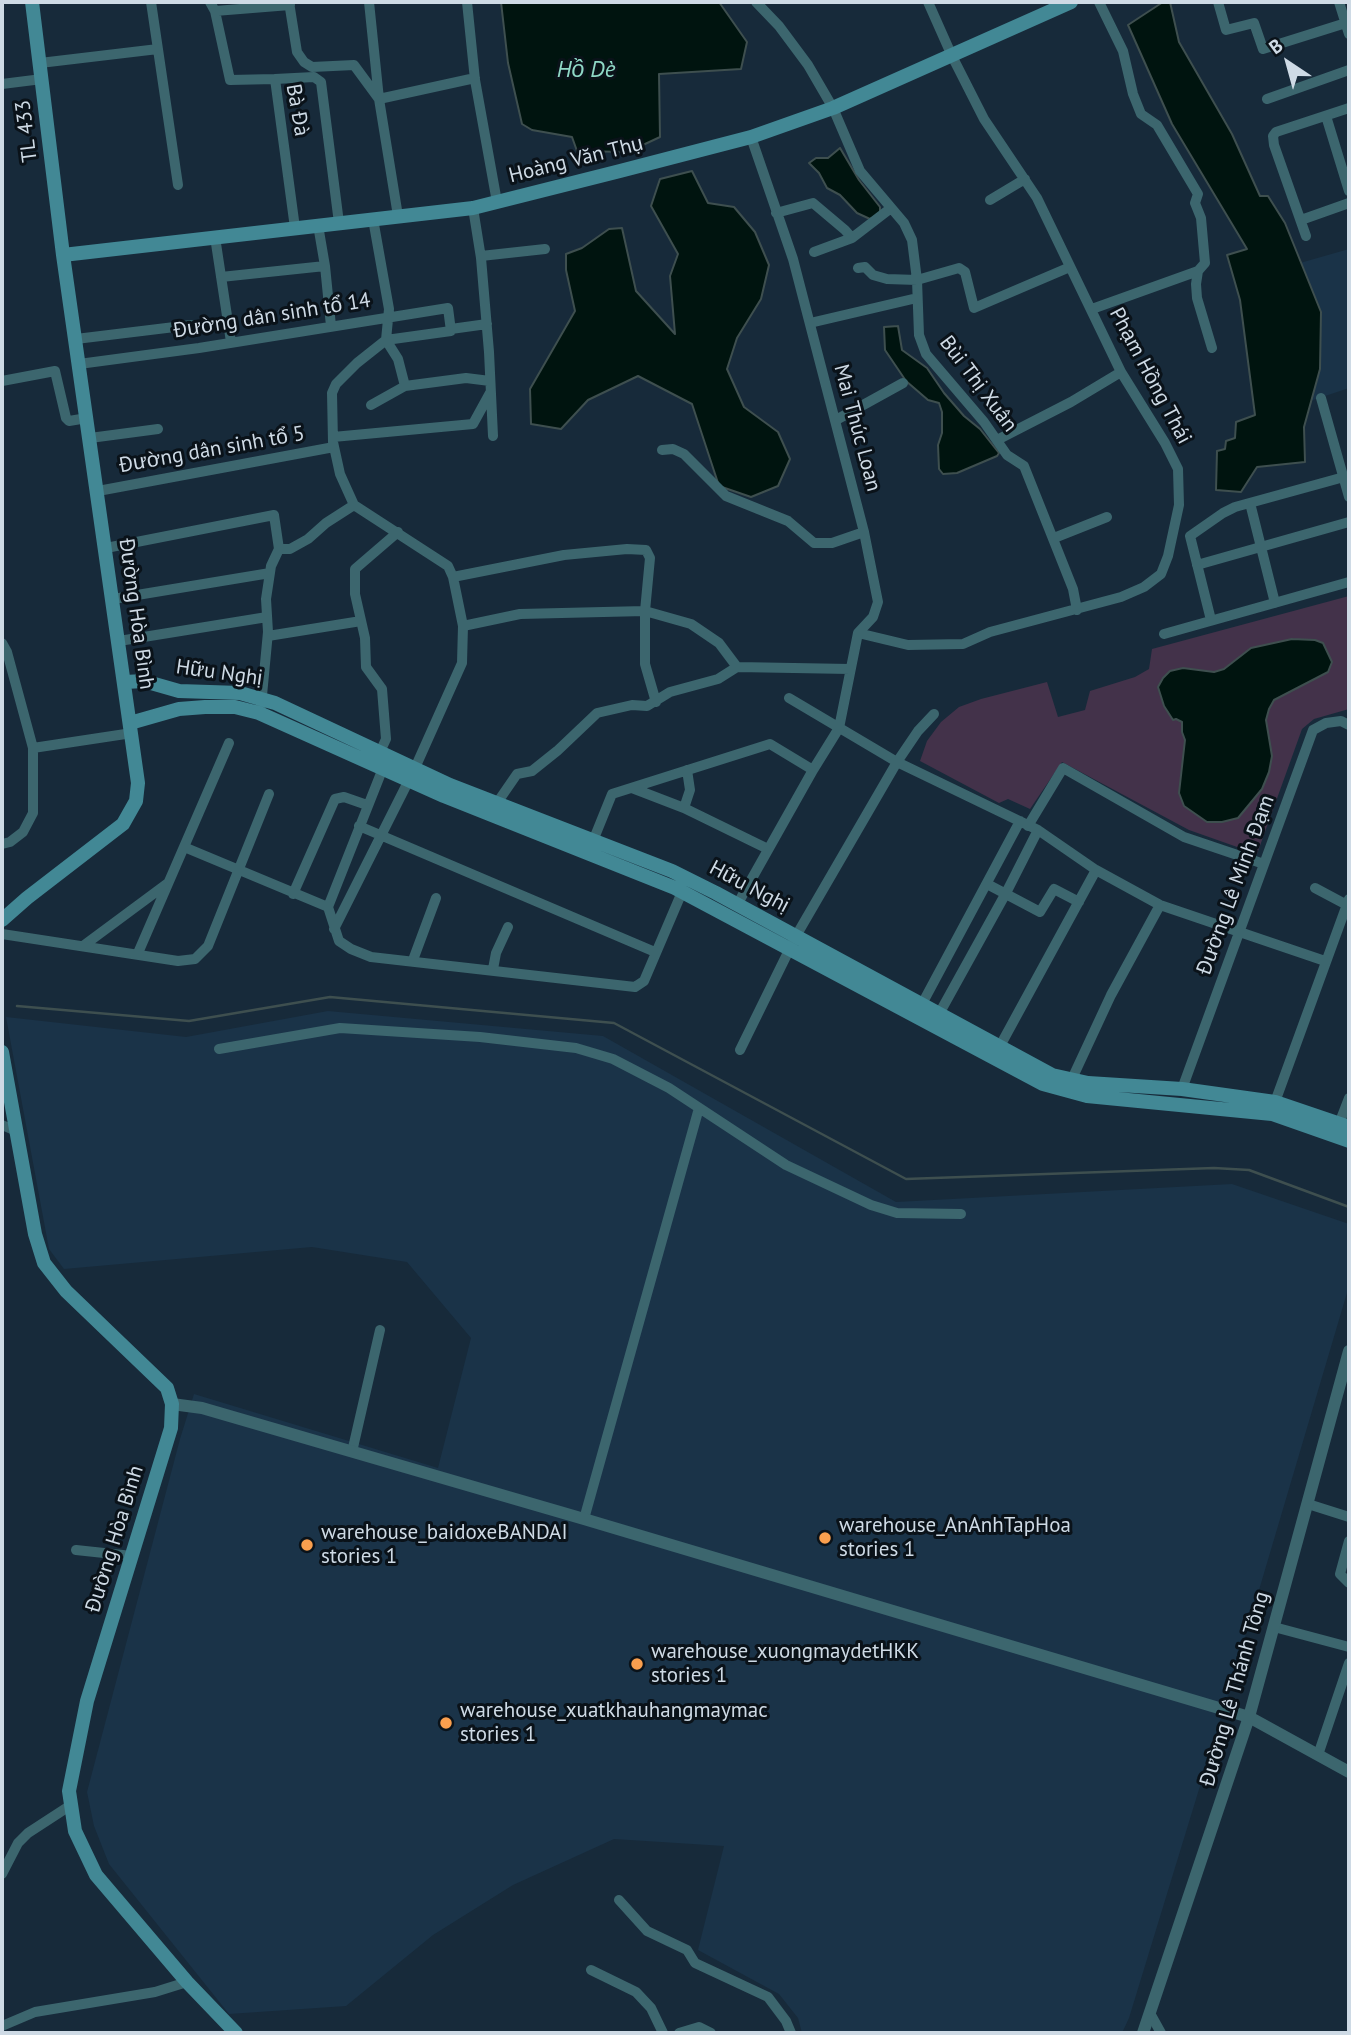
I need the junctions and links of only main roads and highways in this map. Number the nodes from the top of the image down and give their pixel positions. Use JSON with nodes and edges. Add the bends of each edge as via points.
{"nodes":[{"id":1,"x":32,"y":2,"type":"edge"},
{"id":2,"x":1071,"y":2,"type":"edge"},
{"id":3,"x":63,"y":255,"type":"junction"},
{"id":4,"x":125,"y":682,"type":"junction"},
{"id":5,"x":261,"y":706,"type":"junction"},
{"id":6,"x":131,"y":728,"type":"junction"},
{"id":7,"x":412,"y":774,"type":"junction"},
{"id":8,"x":713,"y":899,"type":"junction"},
{"id":9,"x":2,"y":920,"type":"edge"},
{"id":10,"x":793,"y":942,"type":"junction"},
{"id":11,"x":923,"y":1012,"type":"junction"},
{"id":12,"x":2,"y":1052,"type":"edge"},
{"id":13,"x":1226,"y":1102,"type":"junction"},
{"id":14,"x":1344,"y":1125,"type":"edge"},
{"id":15,"x":1349,"y":1142,"type":"edge"},
{"id":16,"x":236,"y":2033,"type":"edge"}],
"edges":[{"from":1,"to":3,"type":"main road","name":"TL 433"},
{"from":2,"to":3,"type":"main road","name":"Hoàng Văn Thụ","via":[[833,108],[751,137],[497,202]]},
{"from":3,"to":4,"type":"main road","name":"Đường Hòa Bình"},
{"from":4,"to":5,"type":"main road","name":"Hữu Nghị","via":[[144,681],[178,691],[240,693]]},
{"from":4,"to":6,"type":"main road","name":"Đường Hòa Bình"},
{"from":5,"to":6,"type":"main road","name":"Hữu Nghị","via":[[178,709]]},
{"from":5,"to":7,"type":"main road","name":"Hữu Nghị","via":[[380,752]]},
{"from":5,"to":7,"type":"main road","name":"Hữu Nghị","via":[[383,768]]},
{"from":6,"to":9,"type":"main road","name":"Đường Hòa Bình","via":[[138,783],[136,801],[123,824]]},
{"from":7,"to":8,"type":"main road","name":"Hữu Nghị","via":[[671,871]]},
{"from":7,"to":8,"type":"main road","name":"Hữu Nghị","via":[[444,796],[682,892]]},
{"from":8,"to":10,"type":"main road","name":"Hữu Nghị"},
{"from":8,"to":10,"type":"main road","name":"Hữu Nghị","via":[[737,905]]},
{"from":10,"to":11,"type":"main road","name":"Hữu Nghị"},
{"from":11,"to":13,"type":"main road","name":"Hữu Nghị","via":[[940,1014],[1052,1075],[1182,1089]]},
{"from":11,"to":13,"type":"main road","name":"Hữu Nghị","via":[[1043,1084],[1063,1091]]},
{"from":12,"to":16,"type":"main road","name":"Đường Hòa Bình","via":[[44,1263],[66,1291],[167,1388],[172,1404],[172,1428],[87,1701],[69,1791],[75,1831],[96,1875]]},
{"from":13,"to":14,"type":"main road","name":"Hữu Nghị","via":[[1275,1102]]},
{"from":13,"to":15,"type":"main road","name":"Hữu Nghị"}]}
